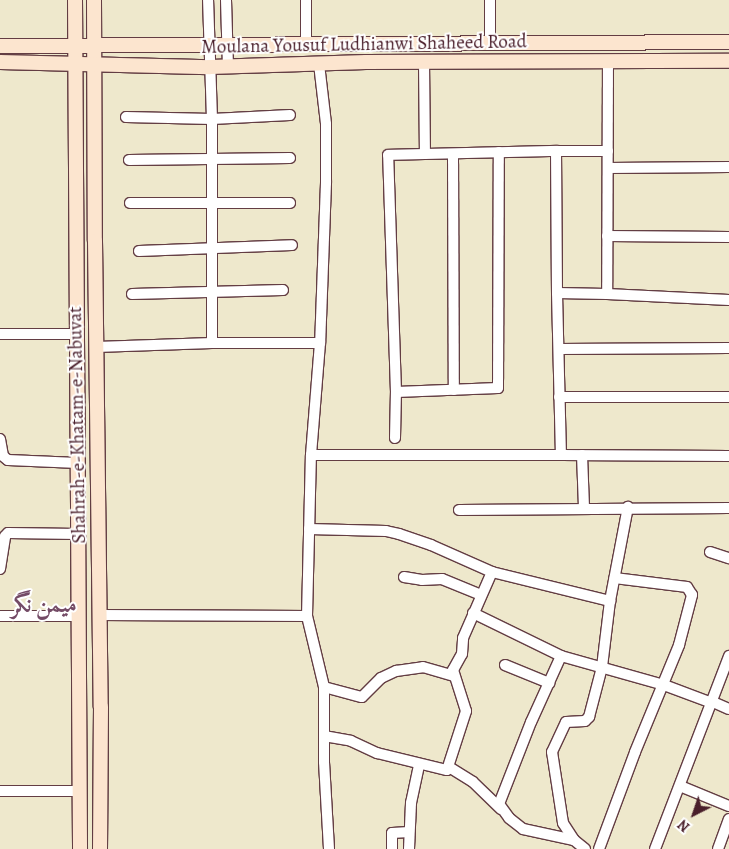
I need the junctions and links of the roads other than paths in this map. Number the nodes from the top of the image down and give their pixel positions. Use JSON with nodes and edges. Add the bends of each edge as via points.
{"nodes":[{"id":1,"x":75,"y":0,"type":"edge"},
{"id":2,"x":94,"y":0,"type":"edge"},
{"id":3,"x":208,"y":0,"type":"edge"},
{"id":4,"x":226,"y":0,"type":"edge"},
{"id":5,"x":306,"y":0,"type":"edge"},
{"id":6,"x":490,"y":0,"type":"edge"},
{"id":7,"x":729,"y":42,"type":"edge"},
{"id":8,"x":490,"y":44,"type":"junction"},
{"id":9,"x":75,"y":45,"type":"junction"},
{"id":10,"x":94,"y":45,"type":"junction"},
{"id":11,"x":209,"y":45,"type":"junction"},
{"id":12,"x":227,"y":45,"type":"junction"},
{"id":13,"x":306,"y":45,"type":"junction"},
{"id":14,"x":0,"y":46,"type":"edge"},
{"id":15,"x":608,"y":61,"type":"junction"},
{"id":16,"x":729,"y":61,"type":"edge"},
{"id":17,"x":0,"y":62,"type":"edge"},
{"id":18,"x":424,"y":62,"type":"junction"},
{"id":19,"x":76,"y":63,"type":"junction"},
{"id":20,"x":95,"y":63,"type":"junction"},
{"id":21,"x":319,"y":64,"type":"junction"},
{"id":22,"x":210,"y":67,"type":"junction"},
{"id":23,"x":228,"y":67,"type":"junction"},
{"id":24,"x":290,"y":115,"type":"dead end"},
{"id":25,"x":126,"y":117,"type":"dead end"},
{"id":26,"x":212,"y":119,"type":"junction"},
{"id":27,"x":556,"y":151,"type":"junction"},
{"id":28,"x":608,"y":151,"type":"junction"},
{"id":29,"x":499,"y":152,"type":"junction"},
{"id":30,"x":425,"y":154,"type":"junction"},
{"id":31,"x":453,"y":154,"type":"junction"},
{"id":32,"x":290,"y":158,"type":"dead end"},
{"id":33,"x":129,"y":160,"type":"dead end"},
{"id":34,"x":212,"y":160,"type":"junction"},
{"id":35,"x":608,"y":168,"type":"junction"},
{"id":36,"x":729,"y":168,"type":"edge"},
{"id":37,"x":130,"y":203,"type":"dead end"},
{"id":38,"x":212,"y":203,"type":"junction"},
{"id":39,"x":290,"y":203,"type":"dead end"},
{"id":40,"x":607,"y":236,"type":"junction"},
{"id":41,"x":729,"y":237,"type":"edge"},
{"id":42,"x":292,"y":245,"type":"dead end"},
{"id":43,"x":212,"y":248,"type":"junction"},
{"id":44,"x":138,"y":251,"type":"dead end"},
{"id":45,"x":283,"y":290,"type":"dead end"},
{"id":46,"x":212,"y":293,"type":"junction"},
{"id":47,"x":557,"y":293,"type":"junction"},
{"id":48,"x":132,"y":294,"type":"dead end"},
{"id":49,"x":607,"y":294,"type":"junction"},
{"id":50,"x":729,"y":300,"type":"edge"},
{"id":51,"x":0,"y":334,"type":"edge"},
{"id":52,"x":78,"y":334,"type":"junction"},
{"id":53,"x":212,"y":343,"type":"junction"},
{"id":54,"x":320,"y":343,"type":"junction"},
{"id":55,"x":96,"y":347,"type":"junction"},
{"id":56,"x":729,"y":348,"type":"edge"},
{"id":57,"x":558,"y":349,"type":"junction"},
{"id":58,"x":454,"y":390,"type":"junction"},
{"id":59,"x":396,"y":392,"type":"junction"},
{"id":60,"x":560,"y":397,"type":"junction"},
{"id":61,"x":729,"y":397,"type":"edge"},
{"id":62,"x":396,"y":438,"type":"dead end"},
{"id":63,"x":0,"y":439,"type":"edge"},
{"id":64,"x":311,"y":455,"type":"junction"},
{"id":65,"x":560,"y":455,"type":"junction"},
{"id":66,"x":582,"y":455,"type":"junction"},
{"id":67,"x":729,"y":456,"type":"edge"},
{"id":68,"x":78,"y":463,"type":"junction"},
{"id":69,"x":584,"y":507,"type":"junction"},
{"id":70,"x":628,"y":508,"type":"junction"},
{"id":71,"x":729,"y":508,"type":"edge"},
{"id":72,"x":459,"y":510,"type":"dead end"},
{"id":73,"x":309,"y":529,"type":"junction"},
{"id":74,"x":78,"y":534,"type":"junction"},
{"id":75,"x":710,"y":552,"type":"dead end"},
{"id":76,"x":729,"y":558,"type":"edge"},
{"id":77,"x":0,"y":569,"type":"edge"},
{"id":78,"x":492,"y":572,"type":"junction"},
{"id":79,"x":404,"y":577,"type":"dead end"},
{"id":80,"x":615,"y":578,"type":"junction"},
{"id":81,"x":481,"y":595,"type":"junction"},
{"id":82,"x":610,"y":602,"type":"junction"},
{"id":83,"x":473,"y":613,"type":"junction"},
{"id":84,"x":100,"y":615,"type":"junction"},
{"id":85,"x":0,"y":616,"type":"edge"},
{"id":86,"x":79,"y":616,"type":"junction"},
{"id":87,"x":307,"y":616,"type":"junction"},
{"id":88,"x":561,"y":656,"type":"junction"},
{"id":89,"x":729,"y":656,"type":"edge"},
{"id":90,"x":505,"y":665,"type":"dead end"},
{"id":91,"x":602,"y":666,"type":"junction"},
{"id":92,"x":454,"y":676,"type":"junction"},
{"id":93,"x":549,"y":683,"type":"junction"},
{"id":94,"x":664,"y":685,"type":"junction"},
{"id":95,"x":324,"y":687,"type":"junction"},
{"id":96,"x":712,"y":702,"type":"junction"},
{"id":97,"x":729,"y":709,"type":"edge"},
{"id":98,"x":324,"y":736,"type":"junction"},
{"id":99,"x":419,"y":764,"type":"junction"},
{"id":100,"x":448,"y":767,"type":"junction"},
{"id":101,"x":680,"y":786,"type":"junction"},
{"id":102,"x":0,"y":791,"type":"edge"},
{"id":103,"x":79,"y":791,"type":"junction"},
{"id":104,"x":729,"y":806,"type":"edge"},
{"id":105,"x":501,"y":809,"type":"junction"},
{"id":106,"x":729,"y":819,"type":"edge"},
{"id":107,"x":409,"y":832,"type":"junction"},
{"id":108,"x":574,"y":840,"type":"junction"},
{"id":109,"x":80,"y":849,"type":"edge"},
{"id":110,"x":100,"y":849,"type":"edge"},
{"id":111,"x":330,"y":849,"type":"edge"},
{"id":112,"x":392,"y":849,"type":"edge"},
{"id":113,"x":409,"y":849,"type":"edge"},
{"id":114,"x":585,"y":849,"type":"edge"},
{"id":115,"x":599,"y":849,"type":"edge"},
{"id":116,"x":655,"y":849,"type":"edge"},
{"id":117,"x":718,"y":849,"type":"edge"}],
"edges":[{"from":1,"to":9,"type":"main road","name":"Shahrah-e-Khatam-e-Nabuvat"},
{"from":2,"to":10,"type":"main road","name":"Shahrah-e-Khatam-e-Nabuvat"},
{"from":3,"to":11,"type":"street"},
{"from":4,"to":12,"type":"street"},
{"from":5,"to":13,"type":"street"},
{"from":6,"to":8,"type":"street"},
{"from":7,"to":8,"type":"main road","name":"Moulana Yousuf Ludhianwi Shaheed Road"},
{"from":8,"to":13,"type":"main road","name":"Moulana Yousuf Ludhianwi Shaheed Road"},
{"from":9,"to":10,"type":"main road","name":"Moulana Yousuf Ludhianwi Shaheed Road"},
{"from":9,"to":14,"type":"main road","name":"Moulana Yousuf Ludhianwi Shaheed Road"},
{"from":9,"to":19,"type":"main road","name":"Shahrah-e-Khatam-e-Nabuvat"},
{"from":10,"to":11,"type":"main road","name":"Moulana Yousuf Ludhianwi Shaheed Road"},
{"from":10,"to":20,"type":"main road","name":"Shahrah-e-Khatam-e-Nabuvat"},
{"from":11,"to":12,"type":"main road","name":"Moulana Yousuf Ludhianwi Shaheed Road"},
{"from":11,"to":22,"type":"street"},
{"from":12,"to":13,"type":"main road","name":"Moulana Yousuf Ludhianwi Shaheed Road"},
{"from":12,"to":23,"type":"street"},
{"from":15,"to":16,"type":"main road","name":"Moulana Yousuf Ludhianwi Shaheed Road"},
{"from":15,"to":18,"type":"main road","name":"Moulana Yousuf Ludhianwi Shaheed Road"},
{"from":15,"to":28,"type":"street"},
{"from":17,"to":19,"type":"main road","name":"Moulana Yousuf Ludhianwi Shaheed Road"},
{"from":18,"to":21,"type":"main road","name":"Moulana Yousuf Ludhianwi Shaheed Road"},
{"from":18,"to":30,"type":"street"},
{"from":19,"to":20,"type":"main road","name":"Moulana Yousuf Ludhianwi Shaheed Road"},
{"from":19,"to":52,"type":"main road","name":"Shahrah-e-Khatam-e-Nabuvat"},
{"from":20,"to":22,"type":"main road","name":"Moulana Yousuf Ludhianwi Shaheed Road"},
{"from":20,"to":55,"type":"main road","name":"Shahrah-e-Khatam-e-Nabuvat"},
{"from":21,"to":23,"type":"main road","name":"Moulana Yousuf Ludhianwi Shaheed Road"},
{"from":21,"to":54,"type":"street","via":[[326,124]]},
{"from":22,"to":23,"type":"main road","name":"Moulana Yousuf Ludhianwi Shaheed Road"},
{"from":22,"to":26,"type":"street"},
{"from":24,"to":26,"type":"street"},
{"from":25,"to":26,"type":"street"},
{"from":26,"to":34,"type":"street"},
{"from":27,"to":28,"type":"street"},
{"from":27,"to":29,"type":"street"},
{"from":27,"to":47,"type":"street"},
{"from":28,"to":35,"type":"street"},
{"from":29,"to":31,"type":"street"},
{"from":29,"to":58,"type":"street","via":[[498,388]]},
{"from":30,"to":31,"type":"street"},
{"from":30,"to":59,"type":"street","via":[[388,155]]},
{"from":31,"to":58,"type":"street"},
{"from":32,"to":34,"type":"street"},
{"from":33,"to":34,"type":"street"},
{"from":34,"to":38,"type":"street"},
{"from":35,"to":36,"type":"street"},
{"from":35,"to":40,"type":"street"},
{"from":37,"to":38,"type":"street"},
{"from":38,"to":39,"type":"street"},
{"from":38,"to":43,"type":"street"},
{"from":40,"to":41,"type":"street"},
{"from":40,"to":49,"type":"street"},
{"from":42,"to":43,"type":"street"},
{"from":43,"to":44,"type":"street"},
{"from":43,"to":46,"type":"street"},
{"from":45,"to":46,"type":"street"},
{"from":46,"to":48,"type":"street"},
{"from":46,"to":53,"type":"street"},
{"from":47,"to":49,"type":"street"},
{"from":47,"to":57,"type":"street"},
{"from":49,"to":50,"type":"street"},
{"from":51,"to":52,"type":"street"},
{"from":52,"to":68,"type":"main road","name":"Shahrah-e-Khatam-e-Nabuvat"},
{"from":53,"to":54,"type":"street"},
{"from":53,"to":55,"type":"street"},
{"from":54,"to":64,"type":"street"},
{"from":55,"to":84,"type":"main road","name":"Shahrah-e-Khatam-e-Nabuvat"},
{"from":56,"to":57,"type":"street"},
{"from":57,"to":60,"type":"street"},
{"from":58,"to":59,"type":"street"},
{"from":59,"to":62,"type":"street"},
{"from":60,"to":61,"type":"street"},
{"from":60,"to":65,"type":"street"},
{"from":63,"to":68,"type":"street","via":[[3,456],[8,460]]},
{"from":64,"to":65,"type":"street"},
{"from":64,"to":73,"type":"street"},
{"from":65,"to":66,"type":"street"},
{"from":66,"to":67,"type":"street"},
{"from":66,"to":69,"type":"street"},
{"from":68,"to":74,"type":"main road","name":"Shahrah-e-Khatam-e-Nabuvat"},
{"from":69,"to":70,"type":"street"},
{"from":69,"to":72,"type":"street"},
{"from":70,"to":71,"type":"street"},
{"from":70,"to":80,"type":"street"},
{"from":73,"to":78,"type":"street","via":[[386,531],[431,545]]},
{"from":73,"to":87,"type":"street"},
{"from":74,"to":77,"type":"street","via":[[8,533]]},
{"from":74,"to":86,"type":"main road","name":"Shahrah-e-Khatam-e-Nabuvat"},
{"from":75,"to":76,"type":"street"},
{"from":78,"to":81,"type":"street"},
{"from":78,"to":82,"type":"street"},
{"from":79,"to":81,"type":"street","via":[[442,579]]},
{"from":80,"to":82,"type":"street"},
{"from":80,"to":94,"type":"street","via":[[682,586],[691,590],[686,622]]},
{"from":81,"to":83,"type":"street"},
{"from":82,"to":91,"type":"street"},
{"from":83,"to":88,"type":"street"},
{"from":83,"to":92,"type":"street","via":[[463,638],[462,654],[454,666]]},
{"from":84,"to":87,"type":"street"},
{"from":84,"to":110,"type":"main road","name":"Shahrah-e-Khatam-e-Nabuvat"},
{"from":85,"to":86,"type":"street"},
{"from":86,"to":103,"type":"main road","name":"Shahrah-e-Khatam-e-Nabuvat"},
{"from":87,"to":95,"type":"street"},
{"from":88,"to":91,"type":"street"},
{"from":88,"to":93,"type":"street"},
{"from":89,"to":96,"type":"street"},
{"from":90,"to":93,"type":"street"},
{"from":91,"to":94,"type":"street"},
{"from":91,"to":108,"type":"street","via":[[589,717],[585,721],[566,722],[552,752],[563,823]]},
{"from":92,"to":95,"type":"street","via":[[423,667],[396,671],[382,678],[362,696]]},
{"from":92,"to":100,"type":"street","via":[[466,711]]},
{"from":93,"to":105,"type":"street","via":[[500,800]]},
{"from":94,"to":96,"type":"street"},
{"from":94,"to":115,"type":"street"},
{"from":95,"to":98,"type":"street"},
{"from":96,"to":97,"type":"street"},
{"from":96,"to":101,"type":"street"},
{"from":98,"to":99,"type":"street","via":[[351,741],[377,753]]},
{"from":98,"to":111,"type":"street"},
{"from":99,"to":100,"type":"street","via":[[442,770]]},
{"from":99,"to":107,"type":"street"},
{"from":100,"to":105,"type":"street","via":[[473,782]]},
{"from":101,"to":104,"type":"street"},
{"from":101,"to":116,"type":"street"},
{"from":102,"to":103,"type":"street"},
{"from":103,"to":109,"type":"main road","name":"Shahrah-e-Khatam-e-Nabuvat"},
{"from":105,"to":108,"type":"street","via":[[523,829]]},
{"from":106,"to":117,"type":"street"},
{"from":107,"to":112,"type":"street","via":[[392,833]]},
{"from":107,"to":113,"type":"street"},
{"from":108,"to":114,"type":"street"}]}
